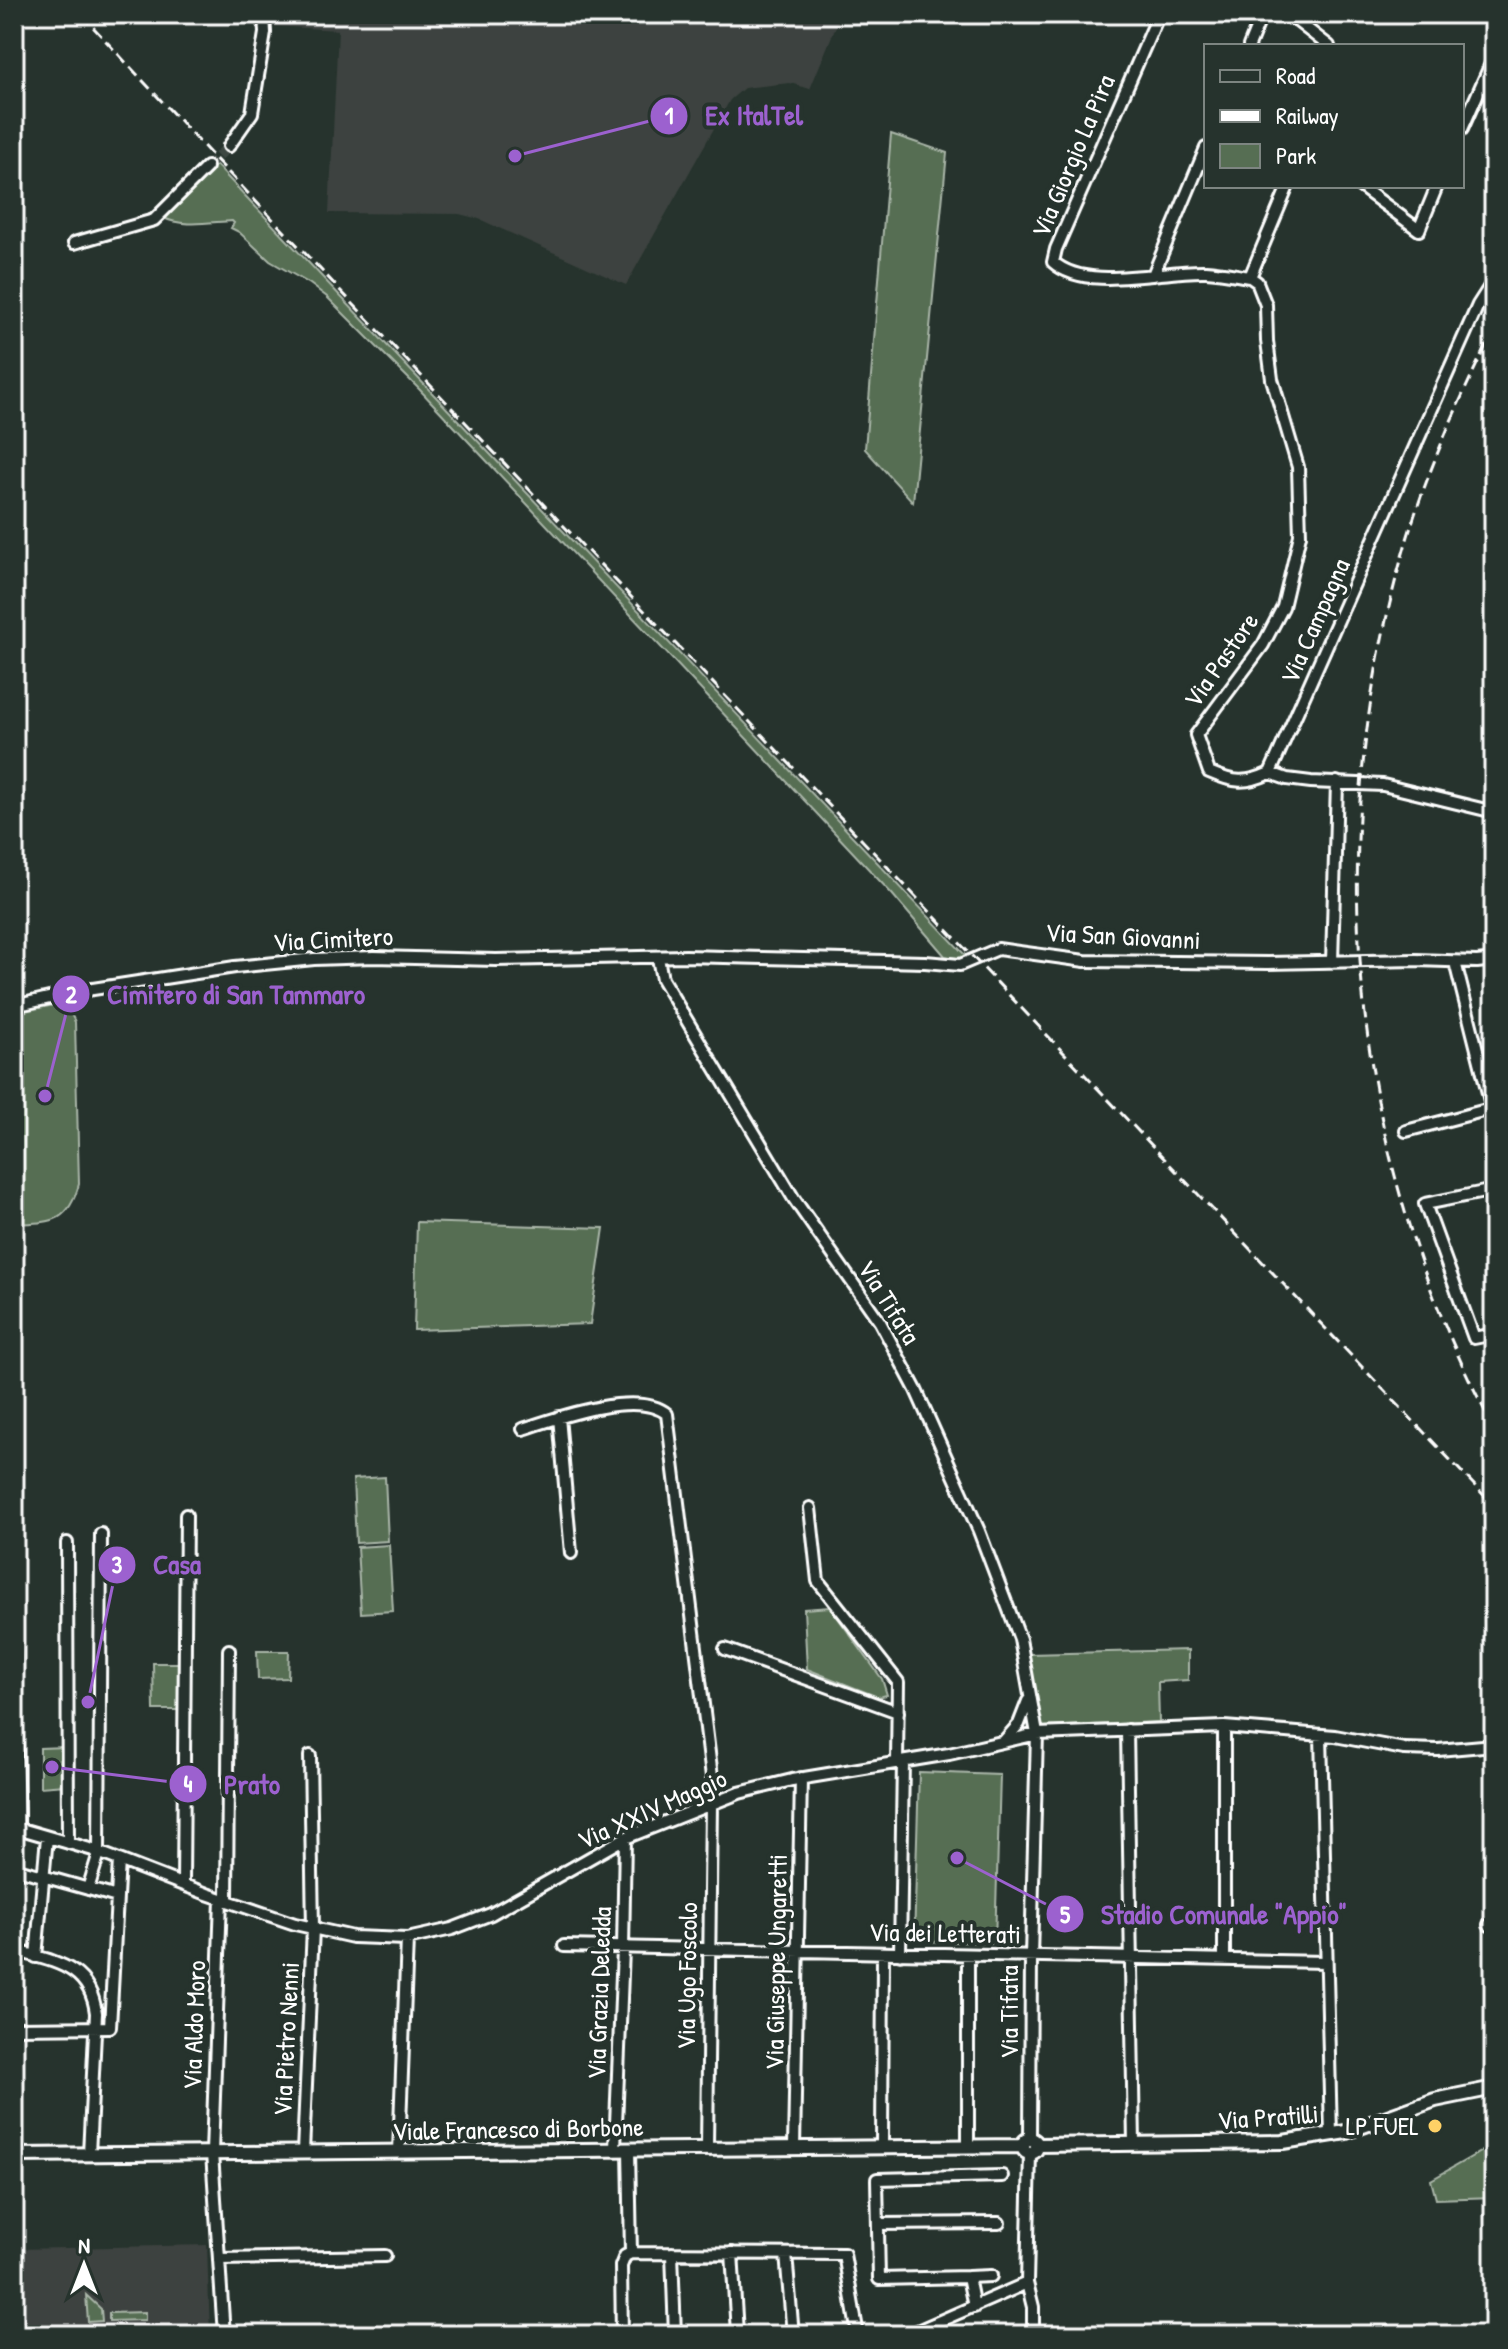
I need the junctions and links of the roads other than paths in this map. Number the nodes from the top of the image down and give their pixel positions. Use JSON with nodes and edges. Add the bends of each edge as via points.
{"nodes":[{"id":1,"x":264,"y":14,"type":"edge"},
{"id":2,"x":1159,"y":14,"type":"edge"},
{"id":3,"x":1262,"y":14,"type":"edge"},
{"id":4,"x":1288,"y":14,"type":"edge"},
{"id":5,"x":1250,"y":44,"type":"edge"},
{"id":6,"x":1326,"y":44,"type":"edge"},
{"id":7,"x":1494,"y":57,"type":"edge"},
{"id":8,"x":1464,"y":124,"type":"edge"},
{"id":9,"x":229,"y":146,"type":"tunnel mouth"},
{"id":10,"x":1204,"y":153,"type":"edge"},
{"id":11,"x":207,"y":167,"type":"tunnel mouth"},
{"id":12,"x":1287,"y":188,"type":"edge"},
{"id":13,"x":1363,"y":188,"type":"edge"},
{"id":14,"x":1436,"y":188,"type":"edge"},
{"id":15,"x":74,"y":243,"type":"dead end"},
{"id":16,"x":1153,"y":275,"type":"junction"},
{"id":17,"x":1250,"y":277,"type":"junction"},
{"id":18,"x":1494,"y":280,"type":"edge"},
{"id":19,"x":1270,"y":773,"type":"junction"},
{"id":20,"x":1337,"y":782,"type":"junction"},
{"id":21,"x":1494,"y":812,"type":"edge"},
{"id":22,"x":658,"y":958,"type":"junction"},
{"id":23,"x":1494,"y":960,"type":"edge"},
{"id":24,"x":1332,"y":962,"type":"junction"},
{"id":25,"x":1455,"y":962,"type":"junction"},
{"id":26,"x":14,"y":1006,"type":"edge"},
{"id":27,"x":1493,"y":1111,"type":"edge"},
{"id":28,"x":1406,"y":1131,"type":"dead end"},
{"id":29,"x":1494,"y":1190,"type":"edge"},
{"id":30,"x":1494,"y":1334,"type":"edge"},
{"id":31,"x":559,"y":1417,"type":"junction"},
{"id":32,"x":523,"y":1429,"type":"dead end"},
{"id":33,"x":810,"y":1508,"type":"dead end"},
{"id":34,"x":186,"y":1515,"type":"dead end"},
{"id":35,"x":101,"y":1534,"type":"dead end"},
{"id":36,"x":67,"y":1543,"type":"dead end"},
{"id":37,"x":571,"y":1553,"type":"dead end"},
{"id":38,"x":14,"y":1640,"type":"edge"},
{"id":39,"x":725,"y":1649,"type":"dead end"},
{"id":40,"x":229,"y":1650,"type":"dead end"},
{"id":41,"x":1030,"y":1695,"type":"junction"},
{"id":42,"x":898,"y":1712,"type":"junction"},
{"id":43,"x":1224,"y":1727,"type":"junction"},
{"id":44,"x":1127,"y":1730,"type":"junction"},
{"id":45,"x":1037,"y":1734,"type":"junction"},
{"id":46,"x":1321,"y":1735,"type":"junction"},
{"id":47,"x":1003,"y":1743,"type":"junction"},
{"id":48,"x":1494,"y":1745,"type":"edge"},
{"id":49,"x":310,"y":1756,"type":"dead end"},
{"id":50,"x":900,"y":1762,"type":"junction"},
{"id":51,"x":801,"y":1778,"type":"junction"},
{"id":52,"x":713,"y":1803,"type":"junction"},
{"id":53,"x":16,"y":1828,"type":"edge"},
{"id":54,"x":47,"y":1837,"type":"junction"},
{"id":55,"x":625,"y":1838,"type":"junction"},
{"id":56,"x":68,"y":1843,"type":"junction"},
{"id":57,"x":99,"y":1853,"type":"junction"},
{"id":58,"x":119,"y":1860,"type":"junction"},
{"id":59,"x":14,"y":1868,"type":"edge"},
{"id":60,"x":43,"y":1876,"type":"junction"},
{"id":61,"x":183,"y":1885,"type":"junction"},
{"id":62,"x":88,"y":1889,"type":"junction"},
{"id":63,"x":117,"y":1897,"type":"junction"},
{"id":64,"x":224,"y":1900,"type":"junction"},
{"id":65,"x":313,"y":1928,"type":"junction"},
{"id":66,"x":407,"y":1939,"type":"junction"},
{"id":67,"x":564,"y":1946,"type":"dead end"},
{"id":68,"x":623,"y":1949,"type":"junction"},
{"id":69,"x":14,"y":1950,"type":"edge"},
{"id":70,"x":709,"y":1950,"type":"junction"},
{"id":71,"x":798,"y":1952,"type":"junction"},
{"id":72,"x":883,"y":1954,"type":"junction"},
{"id":73,"x":900,"y":1954,"type":"junction"},
{"id":74,"x":968,"y":1955,"type":"junction"},
{"id":75,"x":36,"y":1957,"type":"junction"},
{"id":76,"x":1031,"y":1957,"type":"junction"},
{"id":77,"x":1131,"y":1958,"type":"junction"},
{"id":78,"x":1224,"y":1960,"type":"junction"},
{"id":79,"x":1326,"y":1962,"type":"junction"},
{"id":80,"x":96,"y":2027,"type":"junction"},
{"id":81,"x":14,"y":2028,"type":"edge"},
{"id":82,"x":1494,"y":2088,"type":"edge"},
{"id":83,"x":1331,"y":2135,"type":"junction"},
{"id":84,"x":1134,"y":2144,"type":"junction"},
{"id":85,"x":968,"y":2146,"type":"junction"},
{"id":86,"x":1030,"y":2146,"type":"junction"},
{"id":87,"x":882,"y":2147,"type":"junction"},
{"id":88,"x":707,"y":2148,"type":"junction"},
{"id":89,"x":794,"y":2148,"type":"junction"},
{"id":90,"x":615,"y":2149,"type":"junction"},
{"id":91,"x":629,"y":2149,"type":"junction"},
{"id":92,"x":303,"y":2152,"type":"junction"},
{"id":93,"x":399,"y":2152,"type":"junction"},
{"id":94,"x":212,"y":2153,"type":"junction"},
{"id":95,"x":89,"y":2154,"type":"junction"},
{"id":96,"x":14,"y":2155,"type":"edge"},
{"id":97,"x":1002,"y":2176,"type":"dead end"},
{"id":98,"x":999,"y":2223,"type":"dead end"},
{"id":99,"x":878,"y":2224,"type":"junction"},
{"id":100,"x":631,"y":2253,"type":"junction"},
{"id":101,"x":672,"y":2253,"type":"junction"},
{"id":102,"x":732,"y":2253,"type":"junction"},
{"id":103,"x":786,"y":2254,"type":"junction"},
{"id":104,"x":385,"y":2256,"type":"dead end"},
{"id":105,"x":219,"y":2259,"type":"junction"},
{"id":106,"x":991,"y":2276,"type":"dead end"},
{"id":107,"x":968,"y":2277,"type":"junction"},
{"id":108,"x":1027,"y":2283,"type":"junction"},
{"id":109,"x":974,"y":2307,"type":"junction"},
{"id":110,"x":737,"y":2333,"type":"edge"},
{"id":111,"x":224,"y":2335,"type":"edge"},
{"id":112,"x":622,"y":2335,"type":"edge"},
{"id":113,"x":675,"y":2335,"type":"edge"},
{"id":114,"x":793,"y":2335,"type":"edge"},
{"id":115,"x":858,"y":2335,"type":"edge"},
{"id":116,"x":908,"y":2335,"type":"edge"},
{"id":117,"x":1033,"y":2335,"type":"edge"}],
"edges":[{"from":1,"to":9,"type":"street","via":[[252,113]]},
{"from":2,"to":16,"type":"street","name":"Via Giorgio La Pira","via":[[1053,262],[1060,269],[1092,277]]},
{"from":3,"to":5,"type":"street"},
{"from":4,"to":6,"type":"street"},
{"from":7,"to":8,"type":"street"},
{"from":10,"to":16,"type":"street"},
{"from":11,"to":15,"type":"street","via":[[154,220]]},
{"from":12,"to":17,"type":"street"},
{"from":13,"to":14,"type":"street","via":[[1419,230]]},
{"from":16,"to":17,"type":"street","name":"Via Giorgio La Pira","via":[[1205,271]]},
{"from":17,"to":19,"type":"street","name":"Via Pastore","via":[[1266,305],[1272,379],[1298,467],[1300,535],[1283,607],[1263,645],[1196,735],[1209,772],[1251,781]]},
{"from":18,"to":19,"type":"street","name":"Via Campagna","via":[[1478,305]]},
{"from":19,"to":20,"type":"street","via":[[1299,781]]},
{"from":20,"to":21,"type":"street","via":[[1383,785]]},
{"from":20,"to":24,"type":"street"},
{"from":22,"to":24,"type":"street","name":"Via San Giovanni","via":[[960,965],[998,949],[1085,961]]},
{"from":22,"to":26,"type":"street","name":"Via Cimitero","via":[[314,959],[80,991]]},
{"from":22,"to":41,"type":"street","name":"Via Tifata","via":[[662,979],[794,1199],[880,1322],[916,1390],[1020,1639]]},
{"from":23,"to":25,"type":"street","name":"Via San Giovanni"},
{"from":24,"to":25,"type":"street","name":"Via San Giovanni"},
{"from":25,"to":27,"type":"street"},
{"from":27,"to":28,"type":"street"},
{"from":29,"to":30,"type":"street","via":[[1425,1204],[1474,1338]]},
{"from":31,"to":32,"type":"street"},
{"from":31,"to":37,"type":"street"},
{"from":31,"to":52,"type":"street","name":"Via Ugo Foscolo","via":[[631,1405],[650,1405],[667,1414]]},
{"from":33,"to":42,"type":"street","via":[[818,1581],[898,1682]]},
{"from":34,"to":61,"type":"street"},
{"from":35,"to":57,"type":"street"},
{"from":36,"to":56,"type":"street"},
{"from":38,"to":53,"type":"street"},
{"from":39,"to":42,"type":"street"},
{"from":40,"to":64,"type":"street","name":"Via Aldo Moro"},
{"from":41,"to":45,"type":"street","name":"Via Tifata"},
{"from":41,"to":47,"type":"street","via":[[1019,1724]]},
{"from":42,"to":50,"type":"street"},
{"from":43,"to":44,"type":"street","name":"Via XXIV Maggio"},
{"from":43,"to":46,"type":"street","name":"Via XXIV Maggio"},
{"from":43,"to":78,"type":"street"},
{"from":44,"to":45,"type":"street","name":"Via XXIV Maggio"},
{"from":44,"to":77,"type":"street"},
{"from":45,"to":47,"type":"street","name":"Via XXIV Maggio"},
{"from":45,"to":76,"type":"street","name":"Via Tifata"},
{"from":46,"to":48,"type":"street","name":"Via XXIV Maggio","via":[[1404,1749]]},
{"from":46,"to":79,"type":"street"},
{"from":47,"to":50,"type":"street","name":"Via XXIV Maggio"},
{"from":49,"to":65,"type":"street","name":"Via Pietro Nenni"},
{"from":50,"to":51,"type":"street","name":"Via XXIV Maggio"},
{"from":50,"to":73,"type":"street"},
{"from":51,"to":52,"type":"street","name":"Via XXIV Maggio"},
{"from":51,"to":71,"type":"street","name":"Via Giuseppe Ungaretti"},
{"from":52,"to":55,"type":"street","name":"Via XXIV Maggio"},
{"from":52,"to":70,"type":"street","name":"Via Ugo Foscolo"},
{"from":53,"to":54,"type":"street","name":"Via XXIV Maggio"},
{"from":54,"to":56,"type":"street","name":"Via XXIV Maggio"},
{"from":54,"to":60,"type":"street"},
{"from":55,"to":66,"type":"street","name":"Via XXIV Maggio","via":[[491,1914]]},
{"from":55,"to":68,"type":"street","name":"Via Grazia Deledda"},
{"from":56,"to":57,"type":"street","name":"Via XXIV Maggio"},
{"from":57,"to":58,"type":"street","name":"Via XXIV Maggio"},
{"from":57,"to":62,"type":"street"},
{"from":58,"to":61,"type":"street","name":"Via XXIV Maggio"},
{"from":58,"to":63,"type":"street"},
{"from":59,"to":60,"type":"street"},
{"from":60,"to":62,"type":"street"},
{"from":60,"to":75,"type":"street"},
{"from":61,"to":64,"type":"street","name":"Via XXIV Maggio"},
{"from":62,"to":63,"type":"street"},
{"from":63,"to":80,"type":"street","via":[[110,2027]]},
{"from":64,"to":65,"type":"street","name":"Via XXIV Maggio"},
{"from":64,"to":94,"type":"street","name":"Via Aldo Moro"},
{"from":65,"to":66,"type":"street","name":"Via XXIV Maggio","via":[[353,1937]]},
{"from":65,"to":92,"type":"street","name":"Via Pietro Nenni"},
{"from":66,"to":93,"type":"street"},
{"from":67,"to":68,"type":"street","name":"Via dei Letterati"},
{"from":68,"to":70,"type":"street","name":"Via dei Letterati"},
{"from":68,"to":90,"type":"street","name":"Via Grazia Deledda"},
{"from":69,"to":75,"type":"street"},
{"from":70,"to":71,"type":"street","name":"Via dei Letterati"},
{"from":70,"to":88,"type":"street","name":"Via Ugo Foscolo"},
{"from":71,"to":72,"type":"street","name":"Via dei Letterati"},
{"from":71,"to":89,"type":"street","name":"Via Giuseppe Ungaretti"},
{"from":72,"to":73,"type":"street","name":"Via dei Letterati"},
{"from":72,"to":87,"type":"street"},
{"from":73,"to":74,"type":"street","name":"Via dei Letterati"},
{"from":74,"to":76,"type":"street","name":"Via dei Letterati"},
{"from":74,"to":85,"type":"street"},
{"from":75,"to":80,"type":"street","via":[[64,1966],[89,1985]]},
{"from":76,"to":77,"type":"street","name":"Via dei Letterati"},
{"from":76,"to":86,"type":"street","name":"Via Tifata"},
{"from":77,"to":78,"type":"street","name":"Via dei Letterati"},
{"from":77,"to":84,"type":"street"},
{"from":78,"to":79,"type":"street","name":"Via dei Letterati"},
{"from":79,"to":83,"type":"street"},
{"from":80,"to":81,"type":"street"},
{"from":80,"to":95,"type":"street"},
{"from":82,"to":83,"type":"street","name":"Via Pratilli","via":[[1435,2100]]},
{"from":83,"to":84,"type":"street","name":"Via Pratilli","via":[[1283,2142]]},
{"from":84,"to":86,"type":"street","name":"Via Pratilli"},
{"from":85,"to":86,"type":"street","name":"Viale Francesco di Borbone"},
{"from":85,"to":87,"type":"street","name":"Viale Francesco di Borbone"},
{"from":86,"to":108,"type":"street","name":"Via Tifata"},
{"from":87,"to":89,"type":"street","name":"Viale Francesco di Borbone"},
{"from":88,"to":89,"type":"street","name":"Viale Francesco di Borbone"},
{"from":88,"to":91,"type":"street","name":"Viale Francesco di Borbone"},
{"from":90,"to":91,"type":"street","name":"Viale Francesco di Borbone"},
{"from":90,"to":93,"type":"street","name":"Viale Francesco di Borbone"},
{"from":91,"to":100,"type":"street"},
{"from":92,"to":93,"type":"street","name":"Viale Francesco di Borbone"},
{"from":92,"to":94,"type":"street","name":"Viale Francesco di Borbone"},
{"from":94,"to":95,"type":"street","name":"Viale Francesco di Borbone"},
{"from":94,"to":105,"type":"street","name":"Via Aldo Moro"},
{"from":95,"to":96,"type":"street","name":"Viale Francesco di Borbone"},
{"from":97,"to":99,"type":"street","via":[[877,2179]]},
{"from":98,"to":99,"type":"street"},
{"from":99,"to":107,"type":"street","via":[[879,2279]]},
{"from":100,"to":101,"type":"street"},
{"from":100,"to":112,"type":"street","via":[[621,2266]]},
{"from":101,"to":102,"type":"street"},
{"from":101,"to":113,"type":"street"},
{"from":102,"to":103,"type":"street"},
{"from":102,"to":110,"type":"street"},
{"from":103,"to":114,"type":"street"},
{"from":103,"to":115,"type":"street","via":[[844,2254]]},
{"from":104,"to":105,"type":"street"},
{"from":105,"to":111,"type":"street","name":"Via Aldo Moro"},
{"from":106,"to":107,"type":"street"},
{"from":107,"to":109,"type":"street"},
{"from":108,"to":109,"type":"street"},
{"from":108,"to":117,"type":"street","name":"Via Tifata"},
{"from":109,"to":116,"type":"street"}]}
